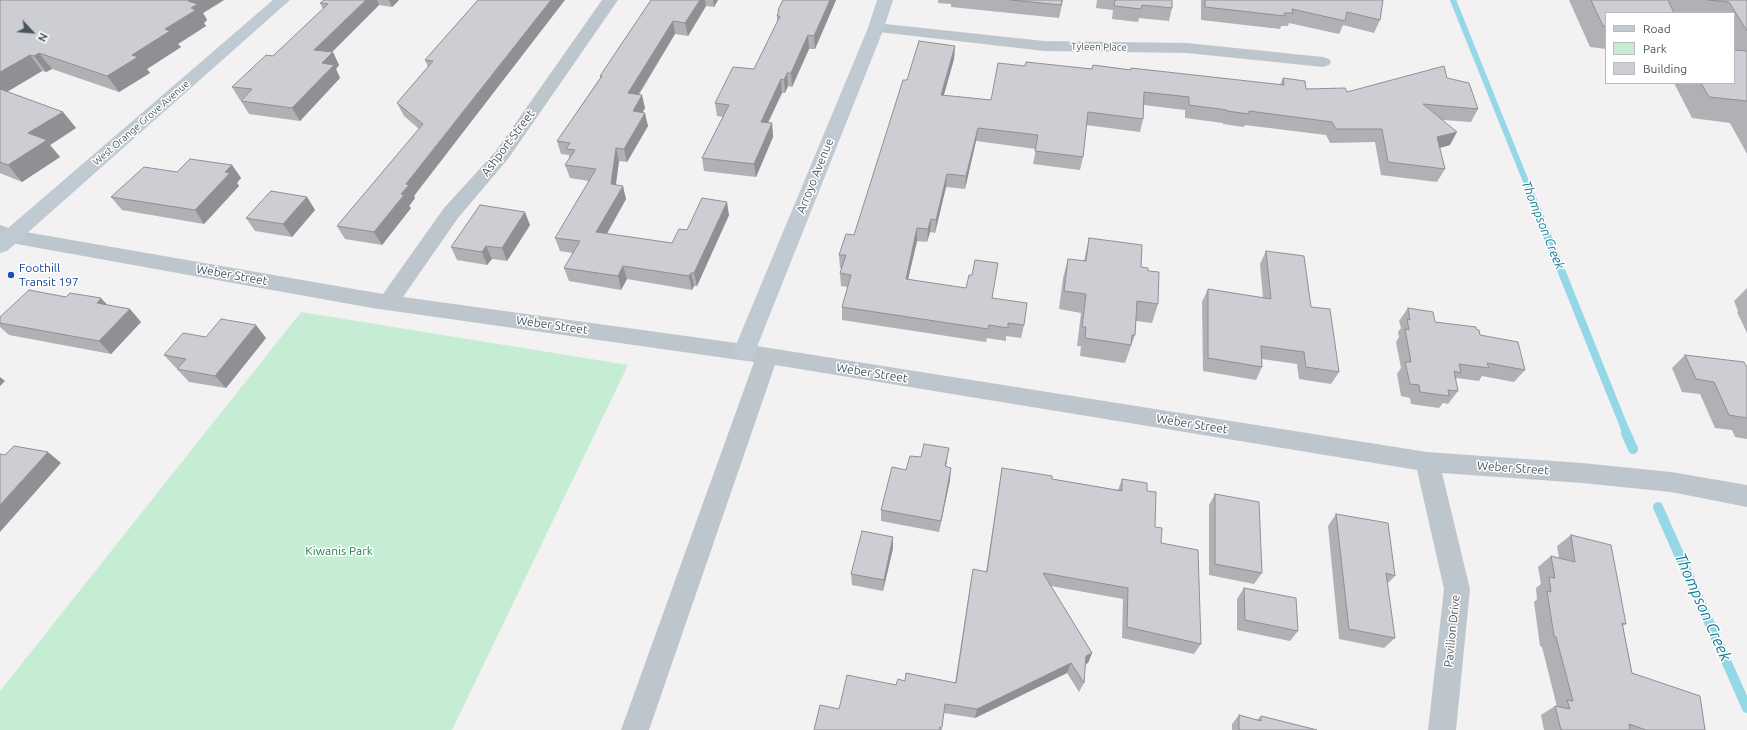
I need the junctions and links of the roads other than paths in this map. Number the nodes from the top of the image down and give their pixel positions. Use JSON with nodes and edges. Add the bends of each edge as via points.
{"nodes":[{"id":1,"x":282,"y":0,"type":"edge"},
{"id":2,"x":610,"y":0,"type":"edge"},
{"id":3,"x":885,"y":0,"type":"edge"},
{"id":4,"x":876,"y":28,"type":"junction"},
{"id":5,"x":1323,"y":62,"type":"dead end"},
{"id":6,"x":4,"y":238,"type":"edge"},
{"id":7,"x":388,"y":302,"type":"junction"},
{"id":8,"x":756,"y":354,"type":"junction"},
{"id":9,"x":1427,"y":462,"type":"junction"},
{"id":10,"x":1747,"y":496,"type":"edge"},
{"id":11,"x":635,"y":730,"type":"edge"},
{"id":12,"x":1442,"y":730,"type":"edge"}],
"edges":[{"from":1,"to":6,"type":"street","name":"West Orange Grove Avenue"},
{"from":2,"to":7,"type":"street","name":"Ashport Street","via":[[502,155],[451,213]]},
{"from":3,"to":4,"type":"street","name":"Arroyo Avenue"},
{"from":4,"to":5,"type":"street","name":"Tyleen Place","via":[[1044,46],[1186,48]]},
{"from":4,"to":8,"type":"street","name":"Arroyo Avenue"},
{"from":6,"to":7,"type":"street","name":"Weber Street"},
{"from":7,"to":8,"type":"street","name":"Weber Street"},
{"from":8,"to":9,"type":"street","name":"Weber Street"},
{"from":8,"to":11,"type":"street"},
{"from":9,"to":10,"type":"street","name":"Weber Street","via":[[1671,482]]},
{"from":9,"to":12,"type":"street","name":"Pavilion Drive","via":[[1457,589]]}]}
